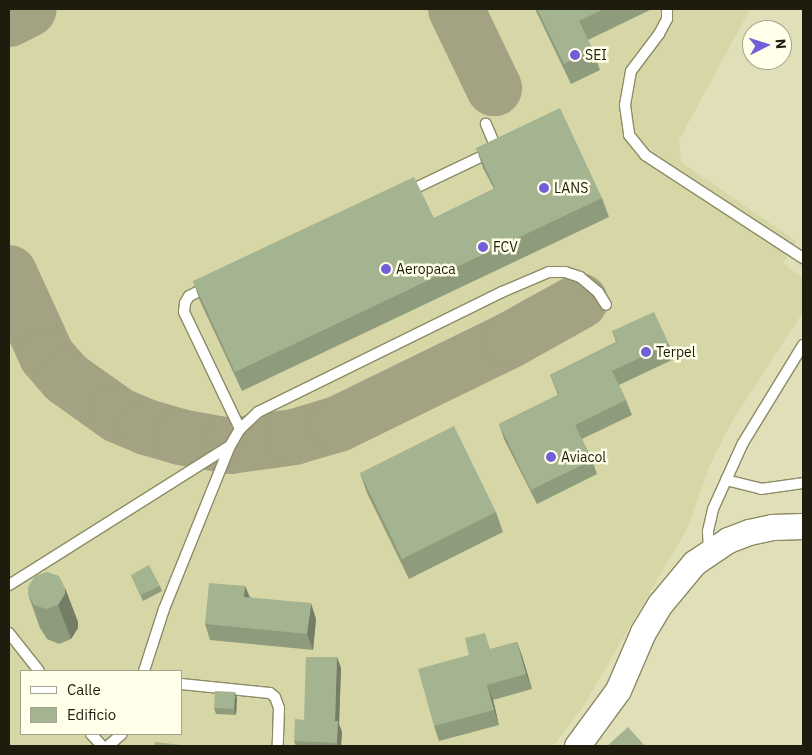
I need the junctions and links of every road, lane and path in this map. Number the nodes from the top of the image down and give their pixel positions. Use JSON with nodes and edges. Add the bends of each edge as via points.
{"nodes":[{"id":1,"x":667,"y":9,"type":"edge"},
{"id":2,"x":486,"y":124,"type":"dead end"},
{"id":3,"x":393,"y":198,"type":"edge"},
{"id":4,"x":803,"y":258,"type":"edge"},
{"id":5,"x":216,"y":283,"type":"edge"},
{"id":6,"x":606,"y":305,"type":"dead end"},
{"id":7,"x":803,"y":345,"type":"edge"},
{"id":8,"x":240,"y":429,"type":"junction"},
{"id":9,"x":230,"y":446,"type":"junction"},
{"id":10,"x":726,"y":480,"type":"junction"},
{"id":11,"x":803,"y":483,"type":"edge"},
{"id":12,"x":803,"y":526,"type":"edge"},
{"id":13,"x":709,"y":551,"type":"junction"},
{"id":14,"x":9,"y":585,"type":"edge"},
{"id":15,"x":9,"y":633,"type":"edge"},
{"id":16,"x":38,"y":670,"type":"edge"},
{"id":17,"x":144,"y":670,"type":"edge"},
{"id":18,"x":182,"y":684,"type":"edge"},
{"id":19,"x":92,"y":735,"type":"edge"},
{"id":20,"x":121,"y":735,"type":"edge"},
{"id":21,"x":102,"y":746,"type":"edge"},
{"id":22,"x":108,"y":746,"type":"edge"},
{"id":23,"x":278,"y":746,"type":"edge"},
{"id":24,"x":577,"y":746,"type":"edge"}],
"edges":[{"from":1,"to":4,"type":"lane","via":[[667,19],[659,34],[631,71],[625,105],[629,135],[645,155]]},
{"from":2,"to":3,"type":"lane","via":[[494,143],[491,152]]},
{"from":5,"to":8,"type":"lane","via":[[189,296],[184,312]]},
{"from":6,"to":8,"type":"lane","via":[[598,292],[580,277],[565,272],[549,272],[258,412]]},
{"from":7,"to":10,"type":"lane","via":[[743,443]]},
{"from":8,"to":9,"type":"lane"},
{"from":9,"to":14,"type":"lane"},
{"from":9,"to":17,"type":"lane","via":[[164,609]]},
{"from":10,"to":11,"type":"lane","via":[[761,489]]},
{"from":10,"to":13,"type":"lane","via":[[709,520]]},
{"from":12,"to":13,"type":"street","via":[[772,526],[749,532]]},
{"from":13,"to":24,"type":"street","via":[[683,575],[660,604],[643,632],[618,690]]},
{"from":15,"to":16,"type":"lane"},
{"from":18,"to":23,"type":"lane","via":[[270,693],[279,708]]},
{"from":19,"to":21,"type":"lane"},
{"from":20,"to":22,"type":"lane"}]}
